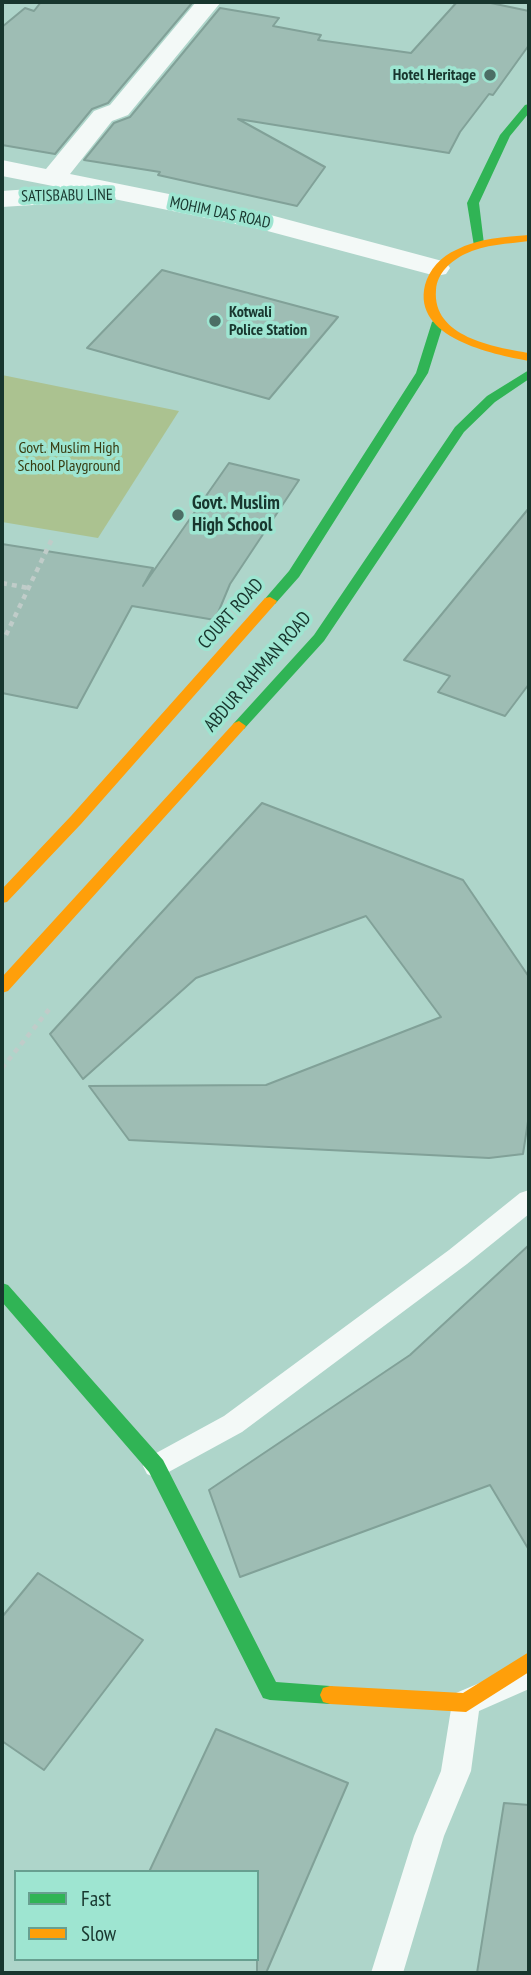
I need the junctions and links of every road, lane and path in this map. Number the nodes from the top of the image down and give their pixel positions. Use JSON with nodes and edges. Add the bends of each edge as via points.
{"nodes":[{"id":1,"x":209,"y":2,"type":"edge"},
{"id":2,"x":529,"y":107,"type":"edge"},
{"id":3,"x":2,"y":169,"type":"edge"},
{"id":4,"x":53,"y":178,"type":"junction"},
{"id":5,"x":133,"y":195,"type":"junction"},
{"id":6,"x":2,"y":199,"type":"edge"},
{"id":7,"x":529,"y":238,"type":"edge"},
{"id":8,"x":478,"y":244,"type":"junction"},
{"id":9,"x":436,"y":268,"type":"junction"},
{"id":10,"x":438,"y":322,"type":"junction"},
{"id":11,"x":529,"y":357,"type":"edge"},
{"id":12,"x":529,"y":374,"type":"edge"},
{"id":13,"x":52,"y":539,"type":"dead end"},
{"id":14,"x":2,"y":583,"type":"edge"},
{"id":15,"x":28,"y":588,"type":"junction"},
{"id":16,"x":6,"y":635,"type":"dead end"},
{"id":17,"x":2,"y":898,"type":"edge"},
{"id":18,"x":2,"y":987,"type":"edge"},
{"id":19,"x":529,"y":1200,"type":"edge"},
{"id":20,"x":2,"y":1290,"type":"edge"},
{"id":21,"x":156,"y":1466,"type":"junction"},
{"id":22,"x":529,"y":1661,"type":"edge"},
{"id":23,"x":529,"y":1675,"type":"edge"},
{"id":24,"x":466,"y":1703,"type":"junction"},
{"id":25,"x":387,"y":1973,"type":"edge"}],
"edges":[{"from":1,"to":4,"type":"street","via":[[176,45],[118,110],[103,116]]},
{"from":2,"to":8,"type":"main road","via":[[505,135],[473,203]]},
{"from":3,"to":4,"type":"street","name":"MOHIM DAS ROAD"},
{"from":4,"to":5,"type":"street","name":"MOHIM DAS ROAD"},
{"from":5,"to":6,"type":"street","name":"SATISBABU LINE"},
{"from":5,"to":9,"type":"street","name":"MOHIM DAS ROAD","via":[[263,222]]},
{"from":7,"to":8,"type":"main road"},
{"from":8,"to":9,"type":"main road"},
{"from":9,"to":10,"type":"main road","via":[[427,285],[428,304]]},
{"from":10,"to":11,"type":"main road","via":[[469,343]]},
{"from":10,"to":17,"type":"main road","name":"COURT ROAD","via":[[422,373],[294,574]]},
{"from":12,"to":18,"type":"main road","name":"ABDUR RAHMAN ROAD","via":[[480,406],[459,430],[319,638]]},
{"from":13,"to":15,"type":"path"},
{"from":14,"to":15,"type":"path"},
{"from":15,"to":16,"type":"path"},
{"from":19,"to":21,"type":"lane","via":[[233,1424]]},
{"from":20,"to":21,"type":"main road"},
{"from":21,"to":24,"type":"main road","via":[[270,1691]]},
{"from":22,"to":24,"type":"main road"},
{"from":23,"to":24,"type":"lane"},
{"from":24,"to":25,"type":"lane","via":[[456,1771],[429,1836]]}]}
